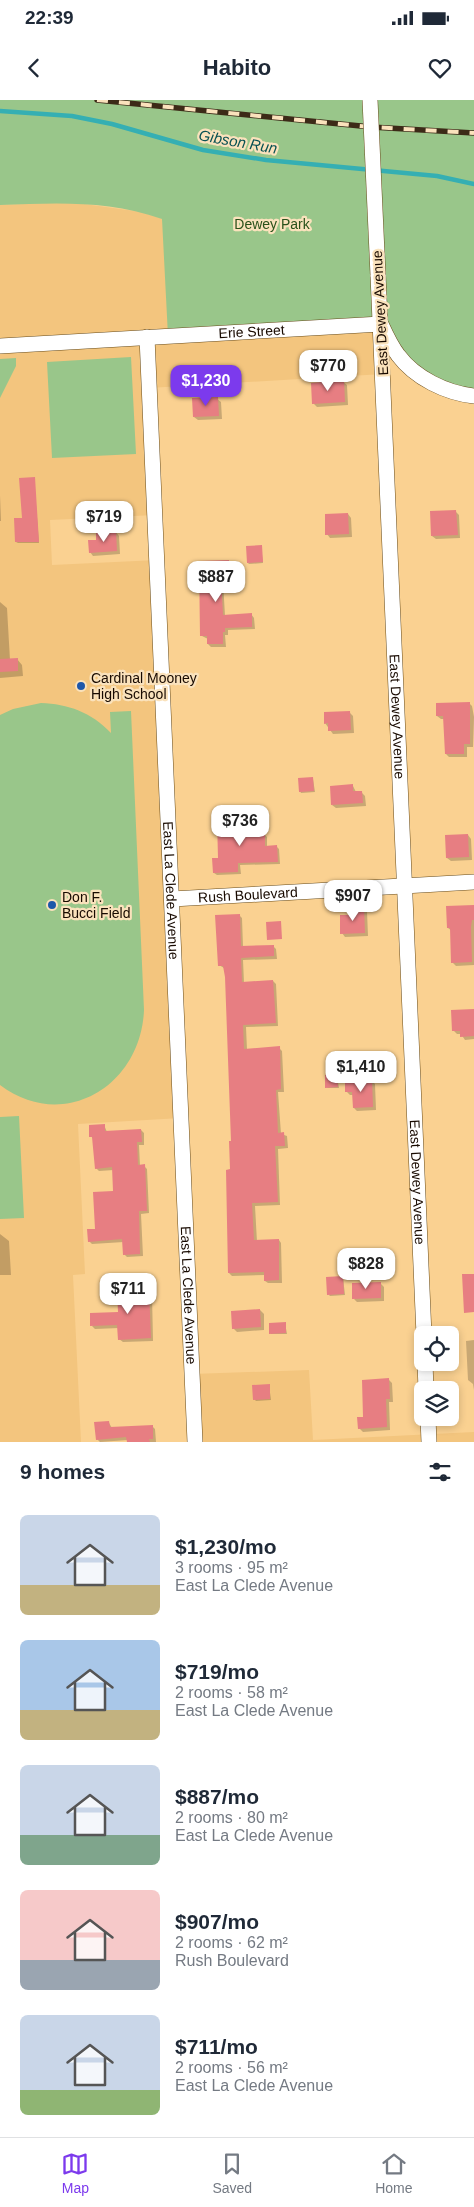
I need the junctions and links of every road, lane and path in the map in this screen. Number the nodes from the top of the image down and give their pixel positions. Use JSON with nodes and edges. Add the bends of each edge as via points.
{"nodes":[{"id":1,"x":370,"y":100,"type":"edge"},
{"id":2,"x":381,"y":324,"type":"junction"},
{"id":3,"x":147,"y":337,"type":"junction"},
{"id":4,"x":0,"y":346,"type":"edge"},
{"id":5,"x":474,"y":396,"type":"edge"},
{"id":6,"x":474,"y":882,"type":"edge"},
{"id":7,"x":404,"y":886,"type":"junction"},
{"id":8,"x":172,"y":899,"type":"junction"},
{"id":9,"x":424,"y":1326,"type":"edge"},
{"id":10,"x":428,"y":1426,"type":"edge"},
{"id":11,"x":195,"y":1442,"type":"edge"},
{"id":12,"x":429,"y":1442,"type":"edge"}],
"edges":[{"from":1,"to":2,"type":"street","name":"East Dewey Avenue","bridge":true},
{"from":2,"to":3,"type":"street","name":"Erie Street"},
{"from":2,"to":5,"type":"street","via":[[397,354],[417,374],[444,389]]},
{"from":2,"to":7,"type":"street","name":"East Dewey Avenue"},
{"from":3,"to":4,"type":"street","name":"Erie Street"},
{"from":3,"to":8,"type":"street","name":"East La Clede Avenue"},
{"from":6,"to":7,"type":"street","name":"Rush Boulevard"},
{"from":7,"to":8,"type":"street","name":"Rush Boulevard"},
{"from":7,"to":9,"type":"street","name":"East Dewey Avenue"},
{"from":8,"to":11,"type":"street","name":"East La Clede Avenue"},
{"from":10,"to":12,"type":"street"}]}
